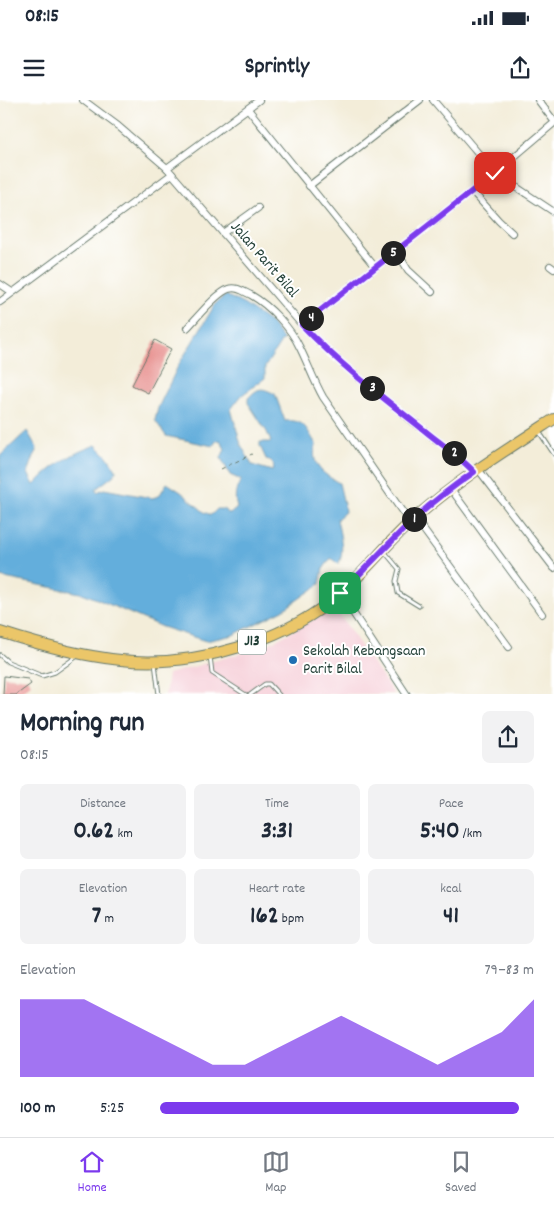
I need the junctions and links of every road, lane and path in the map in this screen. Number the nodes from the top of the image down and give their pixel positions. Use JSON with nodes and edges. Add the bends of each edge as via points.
{"nodes":[{"id":1,"x":83,"y":100,"type":"edge"},
{"id":2,"x":259,"y":100,"type":"edge"},
{"id":3,"x":420,"y":100,"type":"edge"},
{"id":4,"x":433,"y":100,"type":"edge"},
{"id":5,"x":538,"y":100,"type":"edge"},
{"id":6,"x":248,"y":109,"type":"junction"},
{"id":7,"x":554,"y":122,"type":"edge"},
{"id":8,"x":167,"y":168,"type":"junction"},
{"id":9,"x":172,"y":174,"type":"junction"},
{"id":10,"x":498,"y":175,"type":"junction"},
{"id":11,"x":309,"y":186,"type":"junction"},
{"id":12,"x":474,"y":194,"type":"junction"},
{"id":13,"x":258,"y":208,"type":"dead end"},
{"id":14,"x":554,"y":212,"type":"edge"},
{"id":15,"x":223,"y":233,"type":"junction"},
{"id":16,"x":512,"y":233,"type":"dead end"},
{"id":17,"x":398,"y":253,"type":"junction"},
{"id":18,"x":374,"y":267,"type":"junction"},
{"id":19,"x":0,"y":284,"type":"edge"},
{"id":20,"x":12,"y":292,"type":"junction"},
{"id":21,"x":432,"y":292,"type":"dead end"},
{"id":22,"x":0,"y":302,"type":"edge"},
{"id":23,"x":302,"y":325,"type":"junction"},
{"id":24,"x":187,"y":328,"type":"dead end"},
{"id":25,"x":554,"y":420,"type":"edge"},
{"id":26,"x":538,"y":430,"type":"junction"},
{"id":27,"x":252,"y":454,"type":"dead end"},
{"id":28,"x":554,"y":454,"type":"edge"},
{"id":29,"x":221,"y":469,"type":"dead end"},
{"id":30,"x":476,"y":470,"type":"junction"},
{"id":31,"x":450,"y":489,"type":"junction"},
{"id":32,"x":413,"y":520,"type":"junction"},
{"id":33,"x":384,"y":550,"type":"junction"},
{"id":34,"x":554,"y":568,"type":"edge"},
{"id":35,"x":340,"y":593,"type":"junction"},
{"id":36,"x":419,"y":606,"type":"dead end"},
{"id":37,"x":542,"y":614,"type":"dead end"},
{"id":38,"x":0,"y":632,"type":"edge"},
{"id":39,"x":509,"y":647,"type":"dead end"},
{"id":40,"x":79,"y":654,"type":"junction"},
{"id":41,"x":209,"y":654,"type":"junction"},
{"id":42,"x":0,"y":655,"type":"edge"},
{"id":43,"x":155,"y":660,"type":"junction"},
{"id":44,"x":159,"y":694,"type":"edge"},
{"id":45,"x":246,"y":694,"type":"edge"},
{"id":46,"x":250,"y":694,"type":"edge"},
{"id":47,"x":279,"y":694,"type":"edge"},
{"id":48,"x":406,"y":694,"type":"edge"}],
"edges":[{"from":1,"to":8,"type":"street","name":"Jalan Parit Bilal"},
{"from":2,"to":6,"type":"street"},
{"from":3,"to":11,"type":"street"},
{"from":4,"to":10,"type":"street"},
{"from":5,"to":7,"type":"street"},
{"from":6,"to":8,"type":"street"},
{"from":6,"to":11,"type":"street"},
{"from":7,"to":10,"type":"street"},
{"from":8,"to":9,"type":"street","name":"Jalan Parit Bilal"},
{"from":9,"to":15,"type":"street","name":"Jalan Parit Bilal"},
{"from":9,"to":20,"type":"street"},
{"from":10,"to":12,"type":"street"},
{"from":10,"to":14,"type":"street"},
{"from":11,"to":18,"type":"street"},
{"from":12,"to":16,"type":"street"},
{"from":12,"to":17,"type":"street"},
{"from":13,"to":15,"type":"street"},
{"from":15,"to":23,"type":"street","name":"Jalan Parit Bilal"},
{"from":17,"to":18,"type":"street"},
{"from":17,"to":21,"type":"street","via":[[412,274]]},
{"from":18,"to":23,"type":"street"},
{"from":19,"to":20,"type":"street"},
{"from":20,"to":22,"type":"street"},
{"from":23,"to":30,"type":"street","name":"Jalan Parit Bilal","via":[[353,372]]},
{"from":24,"to":32,"type":"street","via":[[230,288],[239,288],[255,297],[292,334],[323,397]]},
{"from":25,"to":26,"type":"main road","number":"J13"},
{"from":26,"to":28,"type":"lane"},
{"from":26,"to":30,"type":"main road","number":"J13"},
{"from":27,"to":29,"type":"path"},
{"from":30,"to":31,"type":"main road","number":"J13"},
{"from":30,"to":34,"type":"street","name":"Jalan Parit Bilal"},
{"from":31,"to":32,"type":"main road","number":"J13"},
{"from":31,"to":37,"type":"street"},
{"from":32,"to":33,"type":"main road","number":"J13"},
{"from":32,"to":39,"type":"street"},
{"from":33,"to":35,"type":"main road","number":"J13"},
{"from":33,"to":36,"type":"lane","via":[[399,569],[398,593]]},
{"from":35,"to":41,"type":"main road","number":"J13","via":[[282,630],[240,647]]},
{"from":35,"to":48,"type":"street"},
{"from":38,"to":40,"type":"main road","number":"J13"},
{"from":40,"to":42,"type":"lane","via":[[54,672],[42,676],[8,662]]},
{"from":40,"to":43,"type":"main road","number":"J13","via":[[123,660]]},
{"from":41,"to":43,"type":"main road","number":"J13"},
{"from":41,"to":45,"type":"lane","via":[[212,673]]},
{"from":43,"to":44,"type":"lane"},
{"from":46,"to":47,"type":"lane","via":[[265,684]]}]}
